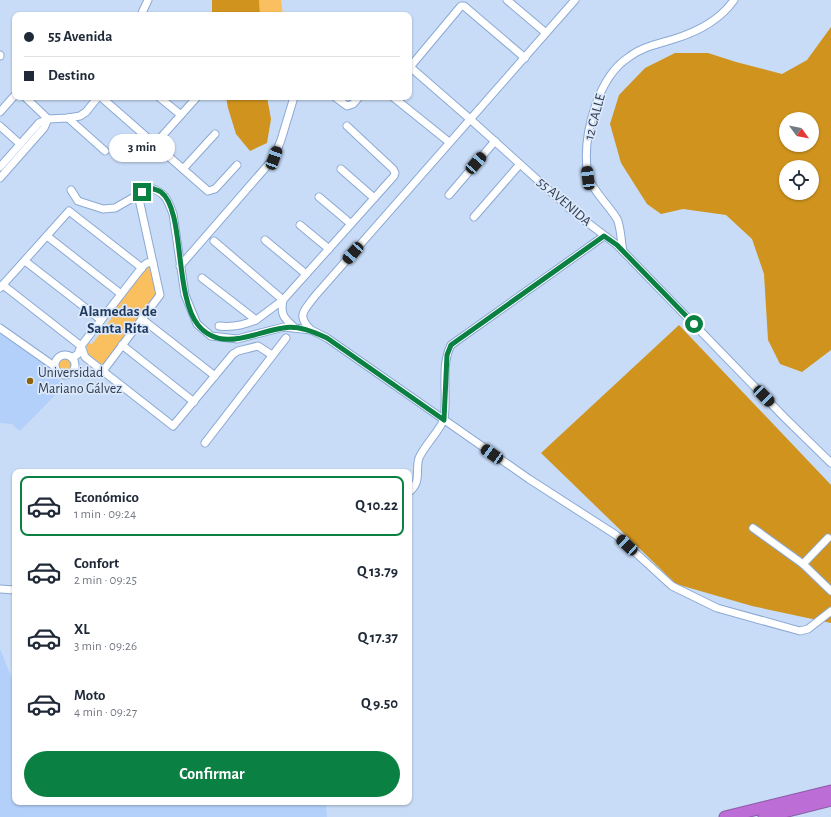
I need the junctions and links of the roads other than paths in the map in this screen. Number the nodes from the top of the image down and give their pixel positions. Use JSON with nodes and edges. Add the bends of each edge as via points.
{"nodes":[{"id":1,"x":148,"y":0,"type":"edge"},
{"id":2,"x":575,"y":0,"type":"edge"},
{"id":3,"x":734,"y":0,"type":"edge"},
{"id":4,"x":510,"y":1,"type":"edge"},
{"id":5,"x":142,"y":12,"type":"edge"},
{"id":6,"x":546,"y":33,"type":"junction"},
{"id":7,"x":525,"y":58,"type":"junction"},
{"id":8,"x":412,"y":65,"type":"edge"},
{"id":9,"x":412,"y":69,"type":"edge"},
{"id":10,"x":12,"y":98,"type":"edge"},
{"id":11,"x":28,"y":100,"type":"edge"},
{"id":12,"x":97,"y":100,"type":"edge"},
{"id":13,"x":104,"y":100,"type":"edge"},
{"id":14,"x":163,"y":100,"type":"edge"},
{"id":15,"x":194,"y":100,"type":"edge"},
{"id":16,"x":293,"y":100,"type":"edge"},
{"id":17,"x":340,"y":100,"type":"edge"},
{"id":18,"x":356,"y":100,"type":"edge"},
{"id":19,"x":398,"y":100,"type":"edge"},
{"id":20,"x":0,"y":112,"type":"edge"},
{"id":21,"x":181,"y":115,"type":"junction"},
{"id":22,"x":48,"y":118,"type":"junction"},
{"id":23,"x":68,"y":118,"type":"junction"},
{"id":24,"x":470,"y":119,"type":"junction"},
{"id":25,"x":0,"y":126,"type":"edge"},
{"id":26,"x":347,"y":126,"type":"dead end"},
{"id":27,"x":215,"y":134,"type":"dead end"},
{"id":28,"x":494,"y":141,"type":"junction"},
{"id":29,"x":449,"y":142,"type":"junction"},
{"id":30,"x":20,"y":144,"type":"junction"},
{"id":31,"x":155,"y":144,"type":"junction"},
{"id":32,"x":105,"y":151,"type":"dead end"},
{"id":33,"x":520,"y":164,"type":"junction"},
{"id":34,"x":237,"y":165,"type":"dead end"},
{"id":35,"x":0,"y":167,"type":"edge"},
{"id":36,"x":183,"y":169,"type":"junction"},
{"id":37,"x":341,"y":169,"type":"dead end"},
{"id":38,"x":0,"y":178,"type":"edge"},
{"id":39,"x":71,"y":190,"type":"dead end"},
{"id":40,"x":449,"y":195,"type":"dead end"},
{"id":41,"x":319,"y":197,"type":"dead end"},
{"id":42,"x":374,"y":198,"type":"junction"},
{"id":43,"x":140,"y":199,"type":"dead end"},
{"id":44,"x":474,"y":217,"type":"dead end"},
{"id":45,"x":351,"y":224,"type":"junction"},
{"id":46,"x":300,"y":225,"type":"dead end"},
{"id":47,"x":47,"y":236,"type":"junction"},
{"id":48,"x":604,"y":236,"type":"junction"},
{"id":49,"x":265,"y":240,"type":"dead end"},
{"id":50,"x":214,"y":241,"type":"dead end"},
{"id":51,"x":329,"y":249,"type":"junction"},
{"id":52,"x":623,"y":252,"type":"junction"},
{"id":53,"x":25,"y":261,"type":"junction"},
{"id":54,"x":153,"y":262,"type":"junction"},
{"id":55,"x":180,"y":266,"type":"junction"},
{"id":56,"x":142,"y":268,"type":"junction"},
{"id":57,"x":306,"y":274,"type":"junction"},
{"id":58,"x":202,"y":278,"type":"dead end"},
{"id":59,"x":1,"y":287,"type":"edge"},
{"id":60,"x":121,"y":294,"type":"junction"},
{"id":61,"x":283,"y":300,"type":"junction"},
{"id":62,"x":142,"y":319,"type":"junction"},
{"id":63,"x":101,"y":320,"type":"junction"},
{"id":64,"x":256,"y":320,"type":"junction"},
{"id":65,"x":219,"y":326,"type":"dead end"},
{"id":66,"x":0,"y":328,"type":"edge"},
{"id":67,"x":295,"y":328,"type":"junction"},
{"id":68,"x":311,"y":330,"type":"junction"},
{"id":69,"x":286,"y":338,"type":"dead end"},
{"id":70,"x":122,"y":345,"type":"junction"},
{"id":71,"x":81,"y":346,"type":"junction"},
{"id":72,"x":272,"y":355,"type":"junction"},
{"id":73,"x":72,"y":358,"type":"junction"},
{"id":74,"x":87,"y":359,"type":"junction"},
{"id":75,"x":55,"y":363,"type":"junction"},
{"id":76,"x":75,"y":367,"type":"junction"},
{"id":77,"x":103,"y":371,"type":"junction"},
{"id":78,"x":215,"y":376,"type":"junction"},
{"id":79,"x":194,"y":402,"type":"junction"},
{"id":80,"x":444,"y":420,"type":"junction"},
{"id":81,"x":205,"y":442,"type":"dead end"},
{"id":82,"x":831,"y":463,"type":"edge"},
{"id":83,"x":412,"y":490,"type":"edge"},
{"id":84,"x":754,"y":528,"type":"dead end"},
{"id":85,"x":828,"y":538,"type":"dead end"},
{"id":86,"x":803,"y":564,"type":"junction"},
{"id":87,"x":0,"y":589,"type":"edge"},
{"id":88,"x":12,"y":590,"type":"edge"},
{"id":89,"x":831,"y":591,"type":"edge"},
{"id":90,"x":831,"y":611,"type":"edge"},
{"id":91,"x":831,"y":791,"type":"edge"},
{"id":92,"x":831,"y":800,"type":"edge"},
{"id":93,"x":831,"y":808,"type":"edge"},
{"id":94,"x":725,"y":817,"type":"edge"},
{"id":95,"x":764,"y":817,"type":"edge"},
{"id":96,"x":768,"y":817,"type":"edge"}],
"edges":[{"from":1,"to":5,"type":"street"},
{"from":2,"to":6,"type":"street"},
{"from":3,"to":52,"type":"street","name":"12 CALLE","via":[[728,9],[693,32],[652,45],[628,57],[601,91],[593,113],[586,165],[588,178],[618,220]]},
{"from":4,"to":6,"type":"street"},
{"from":6,"to":7,"type":"street"},
{"from":7,"to":8,"type":"street","via":[[461,6]]},
{"from":7,"to":24,"type":"street"},
{"from":9,"to":24,"type":"street","name":"55 AVENIDA"},
{"from":10,"to":20,"type":"street"},
{"from":11,"to":22,"type":"street"},
{"from":12,"to":23,"type":"street","via":[[85,113]]},
{"from":13,"to":31,"type":"street"},
{"from":14,"to":21,"type":"street"},
{"from":15,"to":21,"type":"street"},
{"from":16,"to":55,"type":"street","via":[[274,158]]},
{"from":17,"to":18,"type":"street","via":[[348,106]]},
{"from":19,"to":29,"type":"street"},
{"from":21,"to":31,"type":"street"},
{"from":22,"to":23,"type":"street"},
{"from":22,"to":30,"type":"street","via":[[39,123]]},
{"from":22,"to":38,"type":"street","via":[[44,128]]},
{"from":23,"to":32,"type":"street"},
{"from":24,"to":28,"type":"street","name":"55 AVENIDA"},
{"from":24,"to":29,"type":"street"},
{"from":25,"to":30,"type":"street"},
{"from":26,"to":42,"type":"street","via":[[395,173]]},
{"from":27,"to":36,"type":"street"},
{"from":28,"to":33,"type":"street","name":"55 AVENIDA"},
{"from":28,"to":40,"type":"street"},
{"from":29,"to":68,"type":"street","via":[[308,306],[302,318]]},
{"from":30,"to":35,"type":"street"},
{"from":31,"to":36,"type":"street"},
{"from":33,"to":44,"type":"street"},
{"from":33,"to":48,"type":"street","name":"55 AVENIDA"},
{"from":34,"to":36,"type":"street","via":[[215,189],[210,191]]},
{"from":37,"to":42,"type":"street"},
{"from":39,"to":55,"type":"street","via":[[78,201],[103,208],[115,208],[150,188],[161,191],[173,214]]},
{"from":41,"to":45,"type":"street"},
{"from":42,"to":45,"type":"street"},
{"from":43,"to":54,"type":"street"},
{"from":45,"to":51,"type":"street"},
{"from":46,"to":51,"type":"street"},
{"from":47,"to":53,"type":"street"},
{"from":47,"to":56,"type":"street","via":[[70,211]]},
{"from":47,"to":60,"type":"street"},
{"from":48,"to":52,"type":"street","name":"55 AVENIDA"},
{"from":48,"to":80,"type":"street","via":[[451,345],[447,355]]},
{"from":49,"to":57,"type":"street"},
{"from":50,"to":61,"type":"street"},
{"from":51,"to":57,"type":"street"},
{"from":52,"to":82,"type":"street","name":"55 AVENIDA"},
{"from":53,"to":59,"type":"street"},
{"from":53,"to":63,"type":"street"},
{"from":54,"to":56,"type":"street"},
{"from":54,"to":62,"type":"street","via":[[160,295]]},
{"from":55,"to":67,"type":"street","via":[[185,295],[192,313],[197,324],[210,336],[237,339],[284,327]]},
{"from":56,"to":60,"type":"street"},
{"from":57,"to":61,"type":"street"},
{"from":58,"to":64,"type":"street"},
{"from":59,"to":71,"type":"street"},
{"from":60,"to":63,"type":"street"},
{"from":61,"to":64,"type":"street"},
{"from":61,"to":67,"type":"street","via":[[283,315]]},
{"from":62,"to":70,"type":"street"},
{"from":62,"to":78,"type":"street"},
{"from":63,"to":71,"type":"street"},
{"from":64,"to":65,"type":"street","via":[[231,327]]},
{"from":66,"to":75,"type":"street","via":[[43,359]]},
{"from":67,"to":68,"type":"street"},
{"from":68,"to":80,"type":"street","via":[[327,338]]},
{"from":69,"to":72,"type":"street"},
{"from":70,"to":77,"type":"street"},
{"from":70,"to":79,"type":"street"},
{"from":71,"to":73,"type":"street","via":[[78,354]]},
{"from":71,"to":74,"type":"street"},
{"from":72,"to":78,"type":"street","via":[[259,346],[238,351]]},
{"from":72,"to":81,"type":"street"},
{"from":73,"to":75,"type":"street","via":[[64,355]]},
{"from":73,"to":76,"type":"street"},
{"from":74,"to":76,"type":"street"},
{"from":74,"to":77,"type":"street"},
{"from":75,"to":76,"type":"street","via":[[57,372],[66,376]]},
{"from":77,"to":79,"type":"street","via":[[174,426]]},
{"from":78,"to":79,"type":"street"},
{"from":80,"to":83,"type":"street","via":[[419,459],[417,481]]},
{"from":80,"to":90,"type":"street","via":[[616,535],[672,586],[717,608],[800,630],[808,629]]},
{"from":84,"to":86,"type":"street"},
{"from":85,"to":86,"type":"street"},
{"from":86,"to":89,"type":"street"},
{"from":87,"to":88,"type":"street"},
{"from":91,"to":94,"type":"highway"},
{"from":92,"to":95,"type":"highway"},
{"from":93,"to":96,"type":"highway"}]}
